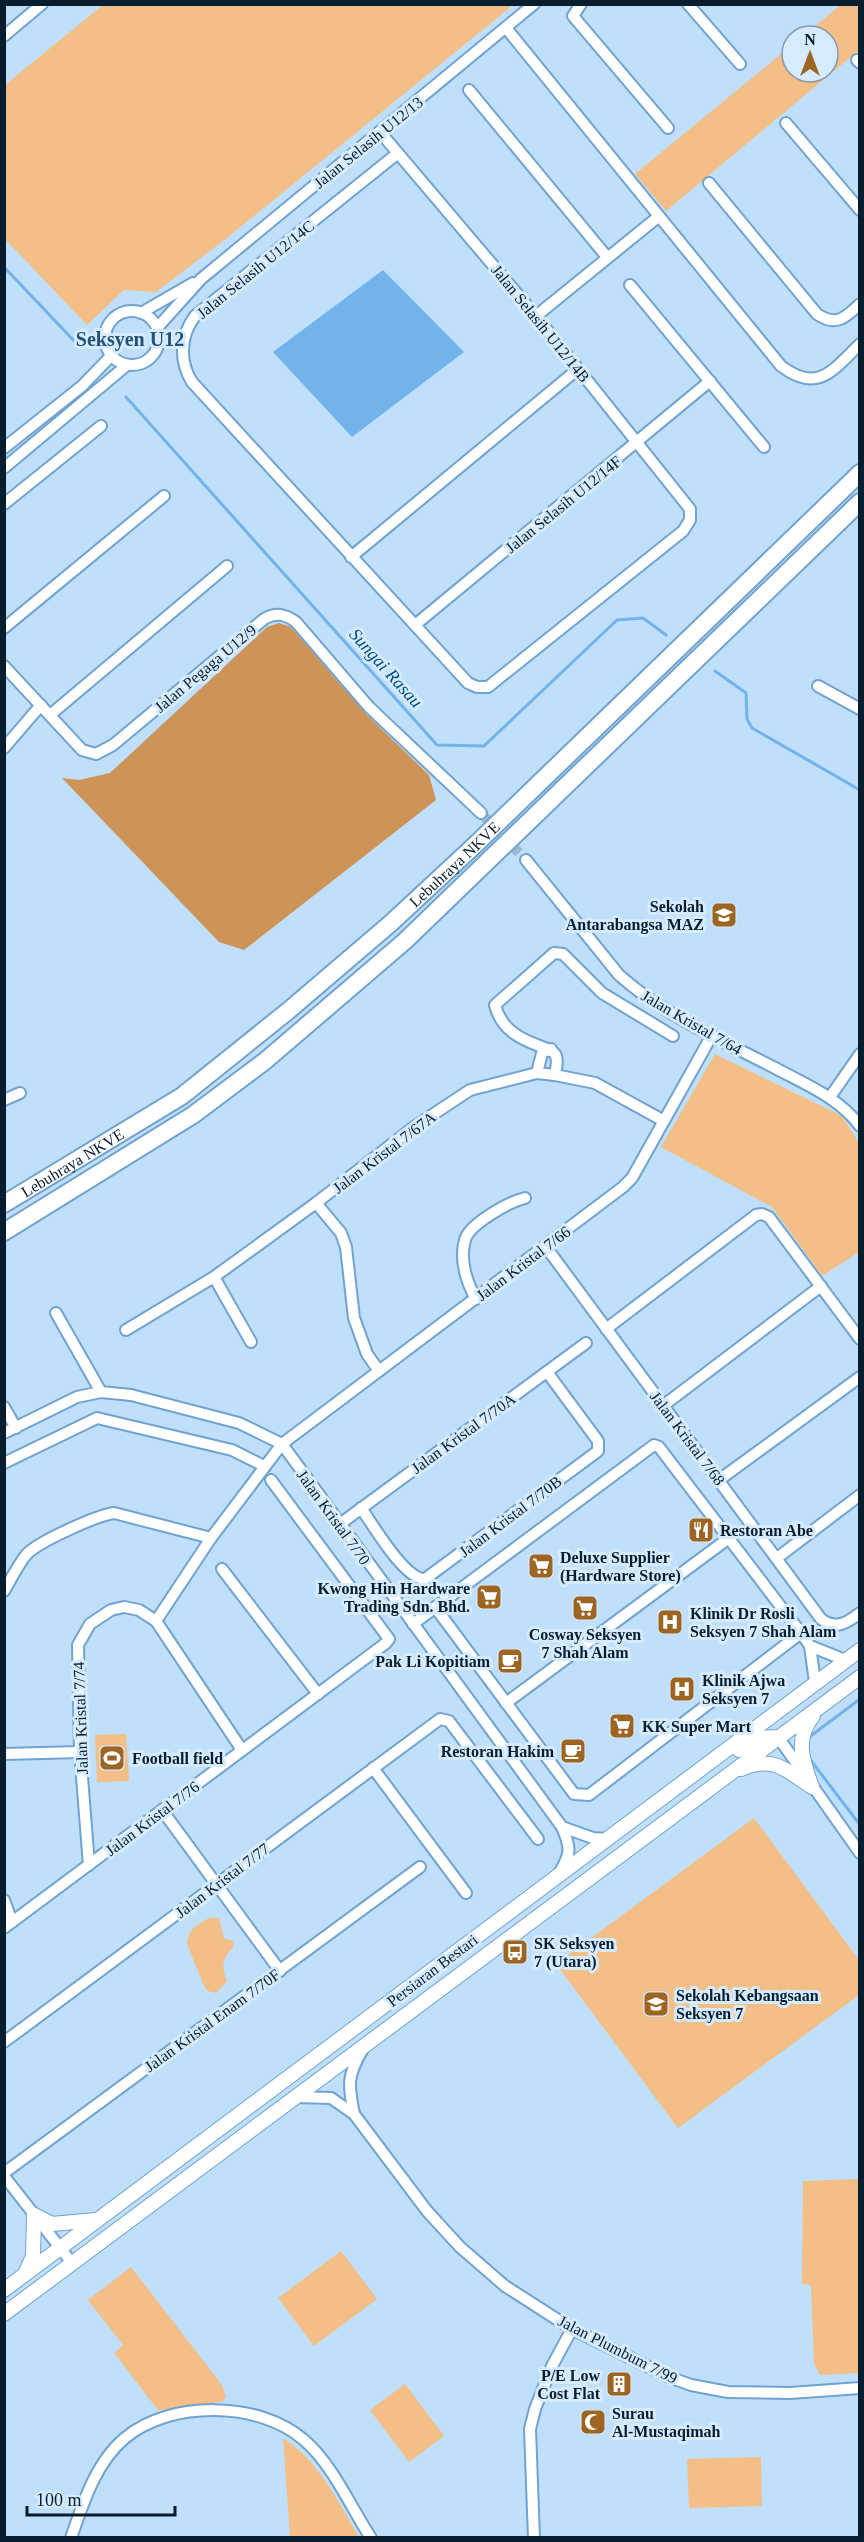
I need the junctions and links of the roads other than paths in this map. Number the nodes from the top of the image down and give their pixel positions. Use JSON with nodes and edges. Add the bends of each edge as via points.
{"nodes":[{"id":1,"x":42,"y":4,"type":"edge"},
{"id":2,"x":534,"y":4,"type":"edge"},
{"id":3,"x":580,"y":4,"type":"edge"},
{"id":4,"x":688,"y":4,"type":"edge"},
{"id":5,"x":506,"y":28,"type":"junction"},
{"id":6,"x":4,"y":36,"type":"edge"},
{"id":7,"x":740,"y":64,"type":"dead end"},
{"id":8,"x":469,"y":90,"type":"dead end"},
{"id":9,"x":786,"y":123,"type":"dead end"},
{"id":10,"x":668,"y":128,"type":"dead end"},
{"id":11,"x":380,"y":132,"type":"junction"},
{"id":12,"x":398,"y":153,"type":"junction"},
{"id":13,"x":708,"y":183,"type":"dead end"},
{"id":14,"x":860,"y":210,"type":"edge"},
{"id":15,"x":658,"y":217,"type":"junction"},
{"id":16,"x":607,"y":257,"type":"junction"},
{"id":17,"x":201,"y":279,"type":"junction"},
{"id":18,"x":630,"y":285,"type":"dead end"},
{"id":19,"x":860,"y":304,"type":"edge"},
{"id":20,"x":141,"y":313,"type":"junction"},
{"id":21,"x":536,"y":316,"type":"junction"},
{"id":22,"x":157,"y":328,"type":"junction"},
{"id":23,"x":860,"y":344,"type":"edge"},
{"id":24,"x":111,"y":356,"type":"junction"},
{"id":25,"x":127,"y":365,"type":"junction"},
{"id":26,"x":578,"y":369,"type":"junction"},
{"id":27,"x":710,"y":381,"type":"junction"},
{"id":28,"x":101,"y":426,"type":"dead end"},
{"id":29,"x":638,"y":443,"type":"junction"},
{"id":30,"x":764,"y":447,"type":"dead end"},
{"id":31,"x":4,"y":448,"type":"edge"},
{"id":32,"x":4,"y":468,"type":"edge"},
{"id":33,"x":860,"y":472,"type":"edge"},
{"id":34,"x":164,"y":496,"type":"dead end"},
{"id":35,"x":860,"y":502,"type":"edge"},
{"id":36,"x":4,"y":504,"type":"edge"},
{"id":37,"x":351,"y":557,"type":"junction"},
{"id":38,"x":227,"y":566,"type":"dead end"},
{"id":39,"x":415,"y":625,"type":"junction"},
{"id":40,"x":4,"y":628,"type":"edge"},
{"id":41,"x":4,"y":666,"type":"edge"},
{"id":42,"x":818,"y":686,"type":"dead end"},
{"id":43,"x":483,"y":687,"type":"joint"},
{"id":44,"x":41,"y":705,"type":"junction"},
{"id":45,"x":860,"y":709,"type":"edge"},
{"id":46,"x":50,"y":715,"type":"junction"},
{"id":47,"x":4,"y":748,"type":"edge"},
{"id":48,"x":481,"y":813,"type":"tunnel mouth"},
{"id":49,"x":526,"y":860,"type":"tunnel mouth"},
{"id":50,"x":712,"y":1035,"type":"junction"},
{"id":51,"x":673,"y":1036,"type":"dead end"},
{"id":52,"x":551,"y":1049,"type":"junction"},
{"id":53,"x":860,"y":1054,"type":"edge"},
{"id":54,"x":537,"y":1073,"type":"junction"},
{"id":55,"x":555,"y":1075,"type":"junction"},
{"id":56,"x":20,"y":1093,"type":"dead end"},
{"id":57,"x":830,"y":1097,"type":"junction"},
{"id":58,"x":4,"y":1100,"type":"edge"},
{"id":59,"x":664,"y":1121,"type":"junction"},
{"id":60,"x":860,"y":1126,"type":"edge"},
{"id":61,"x":525,"y":1198,"type":"dead end"},
{"id":62,"x":316,"y":1203,"type":"junction"},
{"id":63,"x":4,"y":1204,"type":"edge"},
{"id":64,"x":4,"y":1232,"type":"edge"},
{"id":65,"x":546,"y":1247,"type":"junction"},
{"id":66,"x":214,"y":1277,"type":"junction"},
{"id":67,"x":820,"y":1286,"type":"junction"},
{"id":68,"x":476,"y":1299,"type":"junction"},
{"id":69,"x":56,"y":1313,"type":"dead end"},
{"id":70,"x":606,"y":1329,"type":"junction"},
{"id":71,"x":126,"y":1330,"type":"dead end"},
{"id":72,"x":860,"y":1339,"type":"edge"},
{"id":73,"x":251,"y":1342,"type":"dead end"},
{"id":74,"x":586,"y":1343,"type":"dead end"},
{"id":75,"x":379,"y":1371,"type":"junction"},
{"id":76,"x":547,"y":1372,"type":"junction"},
{"id":77,"x":860,"y":1377,"type":"edge"},
{"id":78,"x":100,"y":1392,"type":"junction"},
{"id":79,"x":664,"y":1405,"type":"junction"},
{"id":80,"x":4,"y":1407,"type":"edge"},
{"id":81,"x":16,"y":1428,"type":"junction"},
{"id":82,"x":4,"y":1433,"type":"edge"},
{"id":83,"x":282,"y":1444,"type":"junction"},
{"id":84,"x":4,"y":1463,"type":"edge"},
{"id":85,"x":264,"y":1467,"type":"junction"},
{"id":86,"x":271,"y":1480,"type":"dead end"},
{"id":87,"x":719,"y":1480,"type":"junction"},
{"id":88,"x":860,"y":1495,"type":"edge"},
{"id":89,"x":361,"y":1508,"type":"junction"},
{"id":90,"x":340,"y":1524,"type":"junction"},
{"id":91,"x":211,"y":1538,"type":"junction"},
{"id":92,"x":729,"y":1539,"type":"junction"},
{"id":93,"x":777,"y":1558,"type":"junction"},
{"id":94,"x":222,"y":1569,"type":"dead end"},
{"id":95,"x":4,"y":1591,"type":"edge"},
{"id":96,"x":435,"y":1607,"type":"junction"},
{"id":97,"x":860,"y":1613,"type":"edge"},
{"id":98,"x":156,"y":1622,"type":"junction"},
{"id":99,"x":412,"y":1624,"type":"junction"},
{"id":100,"x":801,"y":1633,"type":"junction"},
{"id":101,"x":810,"y":1646,"type":"junction"},
{"id":102,"x":860,"y":1650,"type":"edge"},
{"id":103,"x":845,"y":1660,"type":"junction"},
{"id":104,"x":860,"y":1677,"type":"edge"},
{"id":105,"x":815,"y":1682,"type":"junction"},
{"id":106,"x":318,"y":1694,"type":"junction"},
{"id":107,"x":506,"y":1703,"type":"junction"},
{"id":108,"x":822,"y":1705,"type":"junction"},
{"id":109,"x":778,"y":1737,"type":"junction"},
{"id":110,"x":242,"y":1750,"type":"junction"},
{"id":111,"x":80,"y":1752,"type":"junction"},
{"id":112,"x":4,"y":1754,"type":"edge"},
{"id":113,"x":373,"y":1768,"type":"junction"},
{"id":114,"x":729,"y":1774,"type":"junction"},
{"id":115,"x":812,"y":1787,"type":"junction"},
{"id":116,"x":661,"y":1798,"type":"junction"},
{"id":117,"x":162,"y":1810,"type":"junction"},
{"id":118,"x":562,"y":1827,"type":"junction"},
{"id":119,"x":538,"y":1839,"type":"dead end"},
{"id":120,"x":608,"y":1839,"type":"junction"},
{"id":121,"x":860,"y":1853,"type":"edge"},
{"id":122,"x":89,"y":1865,"type":"junction"},
{"id":123,"x":420,"y":1867,"type":"dead end"},
{"id":124,"x":557,"y":1877,"type":"junction"},
{"id":125,"x":217,"y":1884,"type":"junction"},
{"id":126,"x":466,"y":1893,"type":"dead end"},
{"id":127,"x":4,"y":1900,"type":"edge"},
{"id":128,"x":8,"y":1925,"type":"edge"},
{"id":129,"x":280,"y":1971,"type":"junction"},
{"id":130,"x":4,"y":2042,"type":"edge"},
{"id":131,"x":365,"y":2046,"type":"junction"},
{"id":132,"x":297,"y":2097,"type":"junction"},
{"id":133,"x":354,"y":2114,"type":"junction"},
{"id":134,"x":4,"y":2174,"type":"edge"},
{"id":135,"x":34,"y":2215,"type":"junction"},
{"id":136,"x":98,"y":2220,"type":"junction"},
{"id":137,"x":60,"y":2248,"type":"junction"},
{"id":138,"x":72,"y":2263,"type":"junction"},
{"id":139,"x":24,"y":2275,"type":"junction"},
{"id":140,"x":4,"y":2290,"type":"edge"},
{"id":141,"x":4,"y":2314,"type":"edge"},
{"id":142,"x":572,"y":2329,"type":"junction"},
{"id":143,"x":860,"y":2388,"type":"edge"},
{"id":144,"x":71,"y":2538,"type":"edge"},
{"id":145,"x":371,"y":2538,"type":"edge"},
{"id":146,"x":534,"y":2538,"type":"edge"}],
"edges":[{"from":1,"to":6,"type":"street"},
{"from":2,"to":5,"type":"street","name":"Jalan Selasih U12/13"},
{"from":3,"to":10,"type":"street","via":[[573,16]]},
{"from":4,"to":7,"type":"street"},
{"from":5,"to":11,"type":"street","name":"Jalan Selasih U12/13"},
{"from":5,"to":15,"type":"street"},
{"from":8,"to":16,"type":"street"},
{"from":9,"to":14,"type":"street"},
{"from":11,"to":12,"type":"street","name":"Jalan Selasih U12/14B"},
{"from":11,"to":17,"type":"street","name":"Jalan Selasih U12/13"},
{"from":12,"to":21,"type":"street","name":"Jalan Selasih U12/14B"},
{"from":12,"to":37,"type":"street","name":"Jalan Selasih U12/14C","via":[[195,316],[186,335],[183,358],[192,382]]},
{"from":13,"to":19,"type":"street","via":[[824,320],[844,319]]},
{"from":15,"to":16,"type":"street"},
{"from":15,"to":23,"type":"street","via":[[781,366],[792,374],[801,379],[821,377]]},
{"from":16,"to":21,"type":"street"},
{"from":17,"to":20,"type":"street","name":"Jalan Selasih U12/13"},
{"from":17,"to":22,"type":"street","name":"Jalan Selasih U12/13"},
{"from":18,"to":27,"type":"street"},
{"from":20,"to":22,"type":"street"},
{"from":20,"to":24,"type":"street","via":[[123,312],[109,322],[104,340]]},
{"from":21,"to":26,"type":"street","name":"Jalan Selasih U12/14B"},
{"from":22,"to":25,"type":"street","via":[[159,344],[150,359]]},
{"from":24,"to":25,"type":"street"},
{"from":24,"to":31,"type":"street","via":[[82,386]]},
{"from":25,"to":32,"type":"street"},
{"from":26,"to":29,"type":"street","name":"Jalan Selasih U12/14B"},
{"from":26,"to":37,"type":"street"},
{"from":27,"to":29,"type":"street","name":"Jalan Selasih U12/14F"},
{"from":27,"to":30,"type":"street"},
{"from":28,"to":36,"type":"street"},
{"from":29,"to":39,"type":"street","name":"Jalan Selasih U12/14F"},
{"from":29,"to":43,"type":"street","name":"Jalan Selasih U12/14B","via":[[687,504],[690,520],[683,531],[493,685]]},
{"from":33,"to":63,"type":"highway","name":"Lebuhraya NKVE","via":[[391,923],[182,1096]]},
{"from":34,"to":40,"type":"street"},
{"from":35,"to":64,"type":"highway","name":"Lebuhraya NKVE","via":[[388,956],[265,1061],[193,1115]]},
{"from":37,"to":39,"type":"street","name":"Jalan Selasih U12/14C"},
{"from":38,"to":46,"type":"street"},
{"from":39,"to":43,"type":"street","name":"Jalan Selasih U12/14C","via":[[468,683]]},
{"from":41,"to":44,"type":"street","name":"Jalan Pegaga U12/9"},
{"from":42,"to":45,"type":"street"},
{"from":44,"to":46,"type":"street","name":"Jalan Pegaga U12/9"},
{"from":44,"to":47,"type":"street"},
{"from":46,"to":48,"type":"street","name":"Jalan Pegaga U12/9","via":[[82,750],[96,754],[105,751],[264,619],[279,614],[296,622],[369,707]]},
{"from":49,"to":50,"type":"street","name":"Jalan Kristal 7/64","via":[[620,975],[662,1008]]},
{"from":50,"to":57,"type":"street","name":"Jalan Kristal 7/64"},
{"from":50,"to":59,"type":"street","name":"Jalan Kristal 7/66"},
{"from":51,"to":52,"type":"street","via":[[602,993],[563,954],[554,953],[495,1005],[515,1037]]},
{"from":52,"to":54,"type":"street","via":[[542,1053]]},
{"from":52,"to":55,"type":"street","via":[[556,1056]]},
{"from":53,"to":57,"type":"street"},
{"from":54,"to":55,"type":"street","name":"Jalan Kristal 7/67A"},
{"from":54,"to":62,"type":"street","name":"Jalan Kristal 7/67A","via":[[470,1090],[414,1126]]},
{"from":55,"to":59,"type":"street","name":"Jalan Kristal 7/67A","via":[[595,1083]]},
{"from":56,"to":58,"type":"street"},
{"from":57,"to":60,"type":"street","name":"Jalan Kristal 7/64"},
{"from":59,"to":65,"type":"street","name":"Jalan Kristal 7/66","via":[[632,1178]]},
{"from":61,"to":68,"type":"street","via":[[485,1219],[470,1230],[465,1240],[465,1273]]},
{"from":62,"to":66,"type":"street","name":"Jalan Kristal 7/67A"},
{"from":62,"to":75,"type":"street","via":[[341,1233],[346,1246],[354,1318],[367,1354]]},
{"from":65,"to":68,"type":"street","name":"Jalan Kristal 7/66"},
{"from":65,"to":70,"type":"street","name":"Jalan Kristal 7/68"},
{"from":66,"to":71,"type":"street","name":"Jalan Kristal 7/67A"},
{"from":66,"to":73,"type":"street"},
{"from":67,"to":70,"type":"street","via":[[768,1217],[756,1215]]},
{"from":67,"to":72,"type":"street"},
{"from":67,"to":79,"type":"street"},
{"from":68,"to":75,"type":"street","name":"Jalan Kristal 7/66"},
{"from":69,"to":78,"type":"street"},
{"from":70,"to":79,"type":"street","name":"Jalan Kristal 7/68"},
{"from":74,"to":76,"type":"street","name":"Jalan Kristal 7/70A"},
{"from":75,"to":83,"type":"street","name":"Jalan Kristal 7/66"},
{"from":76,"to":89,"type":"street","name":"Jalan Kristal 7/70A"},
{"from":76,"to":89,"type":"street","name":"Jalan Kristal 7/70B","via":[[598,1442],[598,1451],[425,1579],[415,1579],[406,1570]]},
{"from":77,"to":87,"type":"street"},
{"from":78,"to":81,"type":"street","name":"Jalan Kristal 7/70","via":[[77,1397]]},
{"from":78,"to":83,"type":"street","name":"Jalan Kristal 7/70","via":[[131,1395],[239,1423]]},
{"from":79,"to":87,"type":"street","name":"Jalan Kristal 7/68"},
{"from":80,"to":81,"type":"street"},
{"from":81,"to":82,"type":"street","name":"Jalan Kristal 7/70"},
{"from":83,"to":85,"type":"street","name":"Jalan Kristal 7/66"},
{"from":83,"to":90,"type":"street","name":"Jalan Kristal 7/70"},
{"from":84,"to":85,"type":"street","via":[[97,1418],[232,1450]]},
{"from":85,"to":91,"type":"street","name":"Jalan Kristal 7/66"},
{"from":86,"to":106,"type":"street","name":"Jalan Kristal 7/76","via":[[389,1639]]},
{"from":87,"to":93,"type":"street","name":"Jalan Kristal 7/68"},
{"from":88,"to":93,"type":"street"},
{"from":89,"to":90,"type":"street","name":"Jalan Kristal 7/70A"},
{"from":90,"to":99,"type":"street","name":"Jalan Kristal 7/70"},
{"from":91,"to":95,"type":"street","via":[[105,1514],[27,1553]]},
{"from":91,"to":98,"type":"street","name":"Jalan Kristal 7/66"},
{"from":92,"to":96,"type":"street","via":[[654,1445]]},
{"from":92,"to":100,"type":"street"},
{"from":92,"to":107,"type":"street"},
{"from":93,"to":97,"type":"street","name":"Jalan Kristal 7/68","via":[[821,1619],[833,1625],[848,1622]]},
{"from":94,"to":106,"type":"street"},
{"from":96,"to":99,"type":"street"},
{"from":96,"to":107,"type":"street"},
{"from":98,"to":110,"type":"street","name":"Jalan Kristal 7/74"},
{"from":98,"to":111,"type":"street","name":"Jalan Kristal 7/74","via":[[139,1610],[124,1607],[111,1610],[90,1624],[78,1645]]},
{"from":99,"to":118,"type":"street","name":"Jalan Kristal 7/70"},
{"from":100,"to":101,"type":"street"},
{"from":100,"to":107,"type":"street","via":[[589,1795],[574,1794]]},
{"from":101,"to":103,"type":"street"},
{"from":101,"to":105,"type":"street"},
{"from":102,"to":103,"type":"main road","name":"Persiaran Bestari"},
{"from":103,"to":105,"type":"main road","name":"Persiaran Bestari"},
{"from":104,"to":108,"type":"main road","name":"Persiaran Bestari"},
{"from":105,"to":116,"type":"main road","name":"Persiaran Bestari"},
{"from":106,"to":110,"type":"street","name":"Jalan Kristal 7/76"},
{"from":108,"to":109,"type":"main road","name":"Persiaran Bestari"},
{"from":108,"to":115,"type":"main road","via":[[807,1723],[800,1749]]},
{"from":109,"to":114,"type":"main road","name":"Persiaran Bestari"},
{"from":109,"to":115,"type":"street"},
{"from":109,"to":116,"type":"main road","via":[[758,1738]]},
{"from":110,"to":117,"type":"street","name":"Jalan Kristal 7/76"},
{"from":111,"to":112,"type":"street"},
{"from":111,"to":122,"type":"street","name":"Jalan Kristal 7/74"},
{"from":113,"to":119,"type":"street","name":"Jalan Kristal 7/77","via":[[440,1719],[449,1721]]},
{"from":113,"to":125,"type":"street","name":"Jalan Kristal 7/77"},
{"from":113,"to":126,"type":"street"},
{"from":114,"to":115,"type":"main road","via":[[765,1762],[778,1764]]},
{"from":114,"to":131,"type":"main road","name":"Persiaran Bestari"},
{"from":115,"to":121,"type":"street"},
{"from":116,"to":120,"type":"main road","name":"Persiaran Bestari"},
{"from":117,"to":122,"type":"street","name":"Jalan Kristal 7/76"},
{"from":117,"to":125,"type":"street"},
{"from":118,"to":120,"type":"street","via":[[593,1839]]},
{"from":118,"to":124,"type":"street","via":[[569,1856]]},
{"from":120,"to":124,"type":"main road","name":"Persiaran Bestari"},
{"from":122,"to":128,"type":"street","name":"Jalan Kristal 7/76"},
{"from":123,"to":129,"type":"street","name":"Jalan Kristal Enam 7/70F"},
{"from":124,"to":136,"type":"main road","name":"Persiaran Bestari"},
{"from":125,"to":129,"type":"street"},
{"from":125,"to":130,"type":"street","name":"Jalan Kristal 7/77"},
{"from":127,"to":128,"type":"street"},
{"from":129,"to":134,"type":"street","name":"Jalan Kristal Enam 7/70F"},
{"from":131,"to":132,"type":"main road","name":"Persiaran Bestari"},
{"from":131,"to":133,"type":"street","via":[[350,2076]]},
{"from":132,"to":133,"type":"street","via":[[331,2098]]},
{"from":132,"to":138,"type":"main road","name":"Persiaran Bestari"},
{"from":133,"to":142,"type":"street","name":"Jalan Plumbum 7/99","via":[[460,2247],[506,2286]]},
{"from":134,"to":135,"type":"street"},
{"from":135,"to":136,"type":"main road","via":[[52,2224]]},
{"from":135,"to":137,"type":"street"},
{"from":135,"to":139,"type":"main road","via":[[33,2256]]},
{"from":136,"to":137,"type":"main road","name":"Persiaran Bestari"},
{"from":137,"to":138,"type":"street"},
{"from":137,"to":139,"type":"main road","name":"Persiaran Bestari"},
{"from":138,"to":141,"type":"main road","name":"Persiaran Bestari"},
{"from":139,"to":140,"type":"main road","name":"Persiaran Bestari"},
{"from":142,"to":143,"type":"street","name":"Jalan Plumbum 7/99","via":[[669,2378],[691,2385],[728,2392]]},
{"from":142,"to":146,"type":"street","via":[[552,2366],[530,2429]]},
{"from":144,"to":145,"type":"street","via":[[89,2489],[124,2438],[148,2423],[191,2410],[258,2415],[304,2439],[321,2458]]}]}
